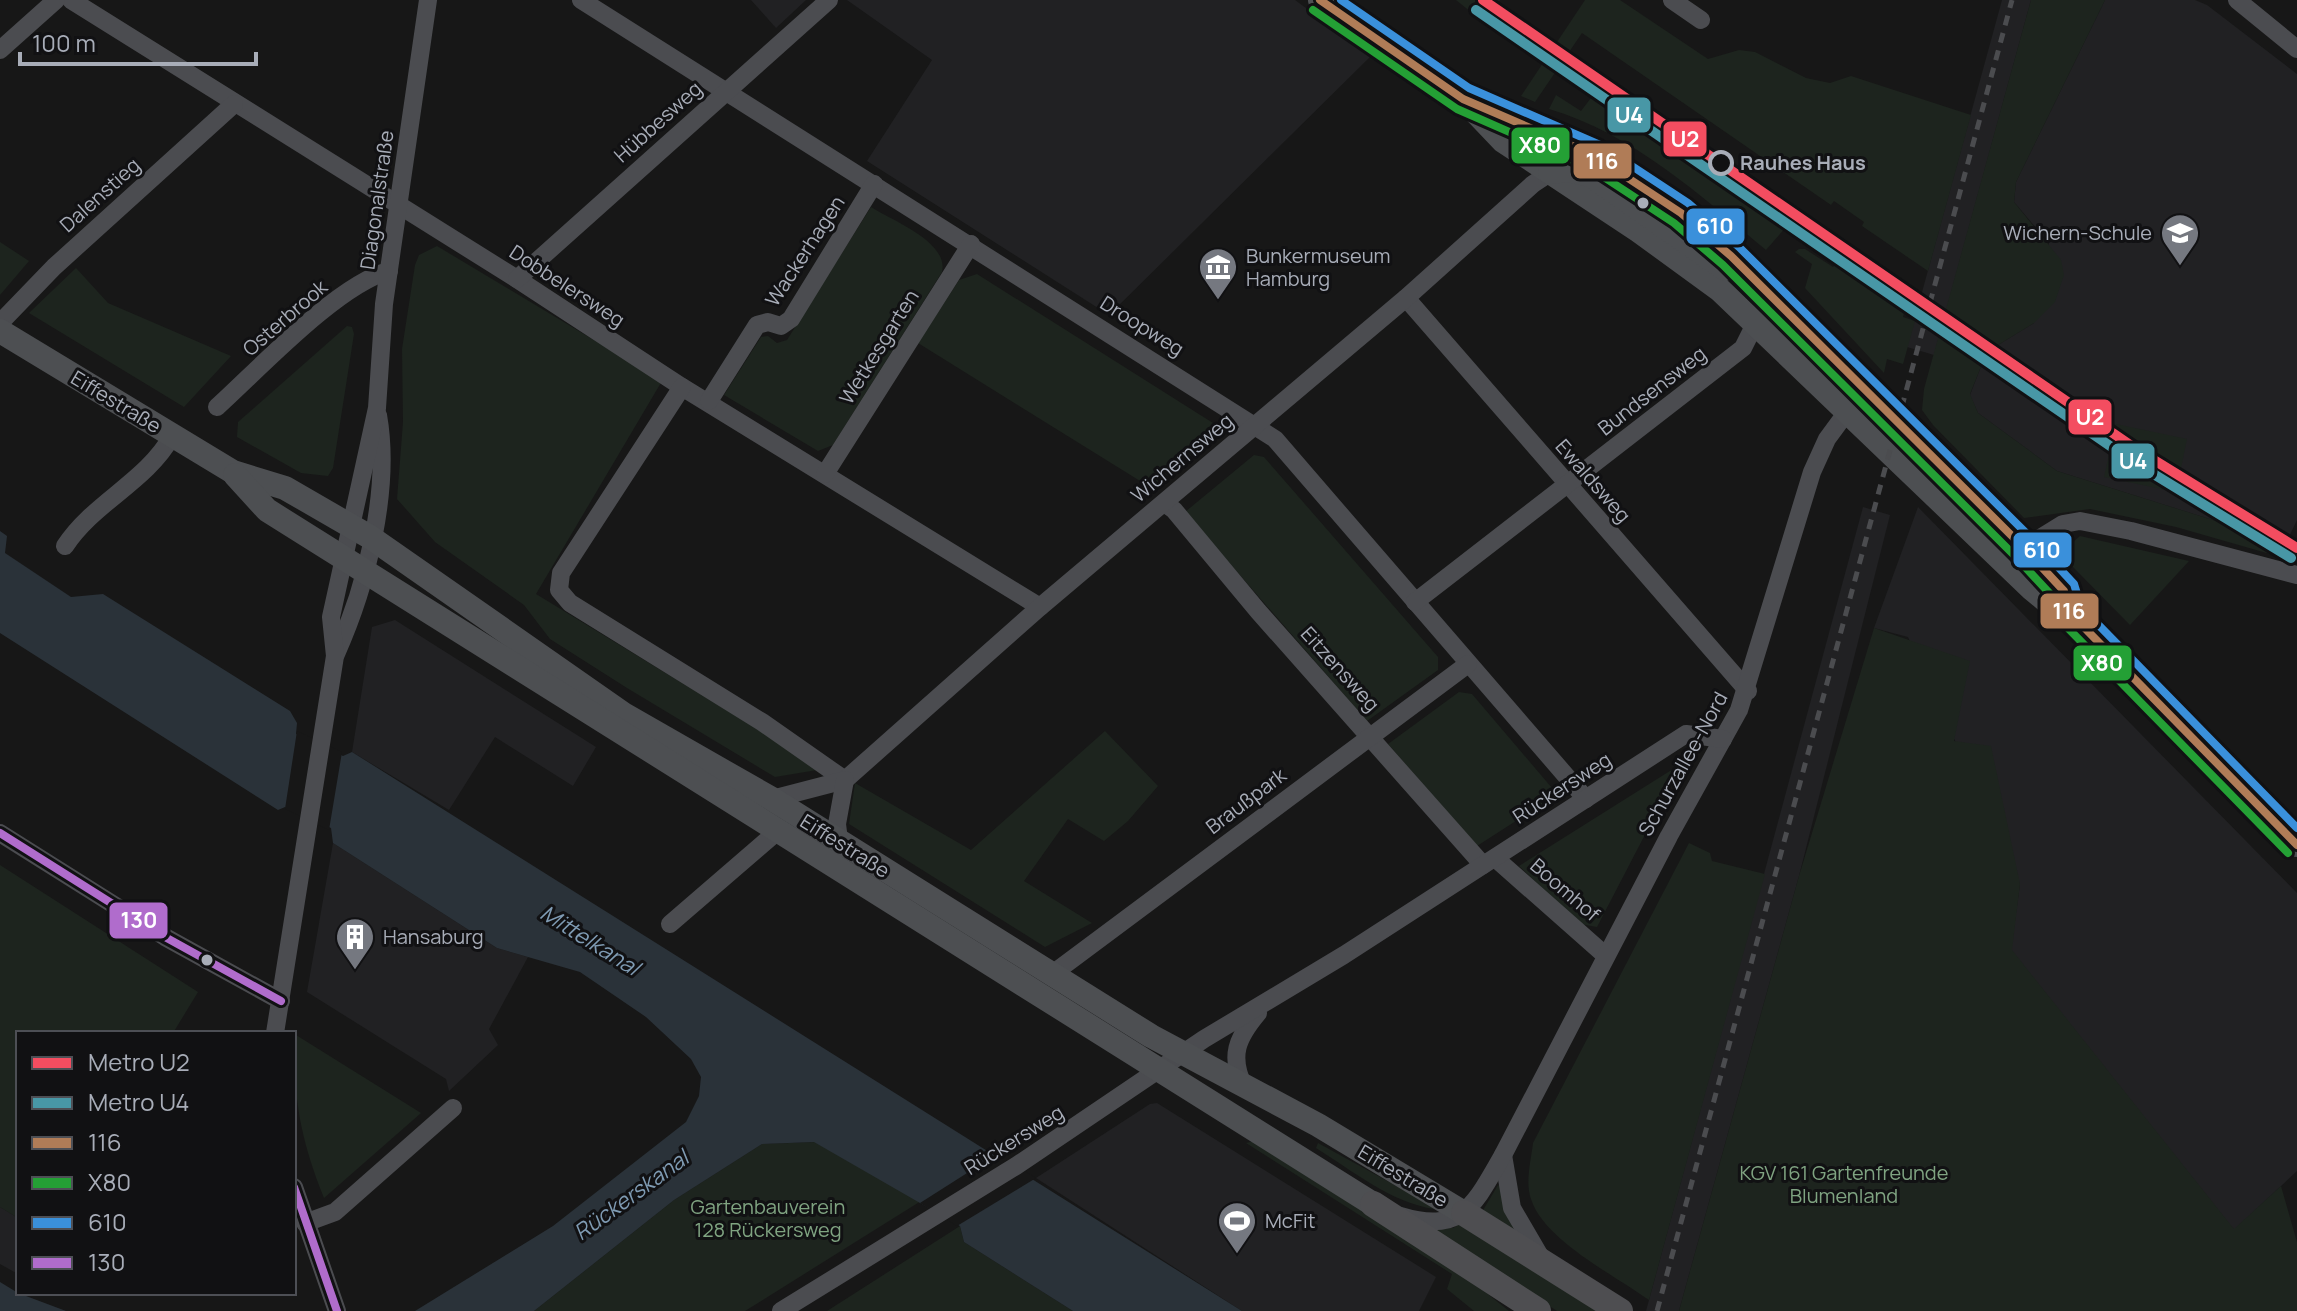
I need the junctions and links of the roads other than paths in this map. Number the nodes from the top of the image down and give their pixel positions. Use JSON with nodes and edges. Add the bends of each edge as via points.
{"nodes":[{"id":1,"x":56,"y":0,"type":"edge"},
{"id":2,"x":71,"y":0,"type":"edge"},
{"id":3,"x":428,"y":0,"type":"edge"},
{"id":4,"x":581,"y":0,"type":"edge"},
{"id":5,"x":829,"y":0,"type":"edge"},
{"id":6,"x":1320,"y":0,"type":"edge"},
{"id":7,"x":1672,"y":0,"type":"edge"},
{"id":8,"x":2237,"y":0,"type":"edge"},
{"id":9,"x":1701,"y":20,"type":"dead end"},
{"id":10,"x":2297,"y":49,"type":"edge"},
{"id":11,"x":0,"y":50,"type":"edge"},
{"id":12,"x":726,"y":90,"type":"junction"},
{"id":13,"x":1463,"y":99,"type":"junction"},
{"id":14,"x":234,"y":104,"type":"junction"},
{"id":15,"x":1585,"y":151,"type":"junction"},
{"id":16,"x":1550,"y":172,"type":"junction"},
{"id":17,"x":874,"y":184,"type":"junction"},
{"id":18,"x":398,"y":205,"type":"junction"},
{"id":19,"x":971,"y":244,"type":"junction"},
{"id":20,"x":389,"y":271,"type":"junction"},
{"id":21,"x":517,"y":279,"type":"junction"},
{"id":22,"x":1406,"y":298,"type":"junction"},
{"id":23,"x":1785,"y":312,"type":"junction"},
{"id":24,"x":0,"y":323,"type":"edge"},
{"id":25,"x":1755,"y":324,"type":"junction"},
{"id":26,"x":0,"y":331,"type":"edge"},
{"id":27,"x":1849,"y":377,"type":"junction"},
{"id":28,"x":682,"y":387,"type":"junction"},
{"id":29,"x":709,"y":401,"type":"junction"},
{"id":30,"x":217,"y":407,"type":"dead end"},
{"id":31,"x":1850,"y":413,"type":"junction"},
{"id":32,"x":1256,"y":425,"type":"junction"},
{"id":33,"x":172,"y":436,"type":"junction"},
{"id":34,"x":233,"y":472,"type":"junction"},
{"id":35,"x":825,"y":474,"type":"junction"},
{"id":36,"x":1567,"y":485,"type":"junction"},
{"id":37,"x":1164,"y":503,"type":"junction"},
{"id":38,"x":1971,"y":530,"type":"junction"},
{"id":39,"x":360,"y":532,"type":"junction"},
{"id":40,"x":65,"y":546,"type":"dead end"},
{"id":41,"x":2024,"y":548,"type":"junction"},
{"id":42,"x":354,"y":563,"type":"junction"},
{"id":43,"x":2297,"y":575,"type":"edge"},
{"id":44,"x":1415,"y":602,"type":"junction"},
{"id":45,"x":1040,"y":607,"type":"junction"},
{"id":46,"x":2070,"y":613,"type":"junction"},
{"id":47,"x":1468,"y":664,"type":"junction"},
{"id":48,"x":1748,"y":691,"type":"junction"},
{"id":49,"x":1371,"y":736,"type":"junction"},
{"id":50,"x":1723,"y":739,"type":"junction"},
{"id":51,"x":845,"y":780,"type":"junction"},
{"id":52,"x":772,"y":799,"type":"junction"},
{"id":53,"x":1586,"y":799,"type":"junction"},
{"id":54,"x":779,"y":830,"type":"junction"},
{"id":55,"x":0,"y":833,"type":"edge"},
{"id":56,"x":838,"y":841,"type":"junction"},
{"id":57,"x":2297,"y":845,"type":"edge"},
{"id":58,"x":1489,"y":862,"type":"junction"},
{"id":59,"x":856,"y":879,"type":"junction"},
{"id":60,"x":670,"y":924,"type":"dead end"},
{"id":61,"x":1606,"y":956,"type":"junction"},
{"id":62,"x":1051,"y":975,"type":"junction"},
{"id":63,"x":281,"y":1001,"type":"junction"},
{"id":64,"x":1267,"y":1002,"type":"junction"},
{"id":65,"x":275,"y":1031,"type":"edge"},
{"id":66,"x":1182,"y":1055,"type":"junction"},
{"id":67,"x":1159,"y":1071,"type":"junction"},
{"id":68,"x":1244,"y":1087,"type":"junction"},
{"id":69,"x":453,"y":1108,"type":"dead end"},
{"id":70,"x":1503,"y":1155,"type":"junction"},
{"id":71,"x":296,"y":1194,"type":"edge"},
{"id":72,"x":1373,"y":1204,"type":"junction"},
{"id":73,"x":1464,"y":1213,"type":"junction"},
{"id":74,"x":305,"y":1223,"type":"junction"},
{"id":75,"x":1543,"y":1262,"type":"junction"},
{"id":76,"x":337,"y":1311,"type":"edge"},
{"id":77,"x":781,"y":1311,"type":"edge"},
{"id":78,"x":1538,"y":1311,"type":"edge"},
{"id":79,"x":1620,"y":1311,"type":"edge"}],
"edges":[{"from":1,"to":11,"type":"street"},
{"from":2,"to":14,"type":"street","name":"Dobbelersweg"},
{"from":3,"to":18,"type":"street","name":"Diagonalstraße"},
{"from":4,"to":12,"type":"street","name":"Droopweg"},
{"from":5,"to":12,"type":"street","name":"Hübbesweg"},
{"from":6,"to":13,"type":"main road"},
{"from":7,"to":9,"type":"street"},
{"from":8,"to":10,"type":"street"},
{"from":12,"to":17,"type":"street","name":"Droopweg"},
{"from":12,"to":21,"type":"street","name":"Hübbesweg"},
{"from":13,"to":15,"type":"main road"},
{"from":13,"to":16,"type":"main road","via":[[1488,129]]},
{"from":14,"to":18,"type":"street","name":"Dobbelersweg"},
{"from":14,"to":24,"type":"street","name":"Dalenstieg"},
{"from":15,"to":16,"type":"street","name":"Wichernsweg"},
{"from":15,"to":23,"type":"main road","via":[[1681,213]]},
{"from":16,"to":22,"type":"street","name":"Wichernsweg"},
{"from":16,"to":23,"type":"main road","via":[[1590,175]]},
{"from":16,"to":25,"type":"main road","via":[[1701,274]]},
{"from":17,"to":19,"type":"street","name":"Droopweg"},
{"from":17,"to":29,"type":"street","name":"Wackerhagen","via":[[791,319],[781,326],[757,325]]},
{"from":18,"to":20,"type":"street","name":"Diagonalstraße"},
{"from":18,"to":21,"type":"street","name":"Dobbelersweg"},
{"from":19,"to":32,"type":"street","name":"Droopweg"},
{"from":19,"to":35,"type":"street","name":"Wetkesgarten"},
{"from":20,"to":30,"type":"street","name":"Osterbrook","via":[[337,301]]},
{"from":20,"to":39,"type":"street","name":"Diagonalstraße","via":[[377,408],[384,464]]},
{"from":21,"to":28,"type":"street","name":"Dobbelersweg"},
{"from":22,"to":32,"type":"street","name":"Wichernsweg"},
{"from":22,"to":36,"type":"street","name":"Ewaldsweg"},
{"from":23,"to":27,"type":"main road"},
{"from":25,"to":31,"type":"main road"},
{"from":25,"to":36,"type":"street","name":"Bundsensweg","via":[[1743,348]]},
{"from":26,"to":33,"type":"main road","name":"Eiffestraße"},
{"from":27,"to":31,"type":"street"},
{"from":27,"to":41,"type":"main road"},
{"from":28,"to":29,"type":"street","name":"Dobbelersweg"},
{"from":28,"to":51,"type":"street","via":[[561,573],[559,590],[570,603]]},
{"from":29,"to":35,"type":"street","name":"Dobbelersweg"},
{"from":31,"to":38,"type":"main road"},
{"from":31,"to":48,"type":"street","name":"Schurzallee-Nord","via":[[1827,439],[1812,472]]},
{"from":32,"to":37,"type":"street","name":"Wichernsweg"},
{"from":32,"to":44,"type":"street","name":"Droopweg","via":[[1275,439]]},
{"from":33,"to":34,"type":"main road","name":"Eiffestraße"},
{"from":33,"to":40,"type":"street","via":[[156,461],[77,528]]},
{"from":34,"to":39,"type":"main road","name":"Eiffestraße","via":[[285,488]]},
{"from":34,"to":42,"type":"main road","name":"Eiffestraße","via":[[267,510]]},
{"from":35,"to":45,"type":"street","name":"Dobbelersweg"},
{"from":36,"to":44,"type":"street","name":"Bundsensweg"},
{"from":36,"to":48,"type":"street","name":"Ewaldsweg"},
{"from":37,"to":45,"type":"street","name":"Wichernsweg"},
{"from":37,"to":49,"type":"street","name":"Eitzensweg"},
{"from":38,"to":41,"type":"street"},
{"from":38,"to":46,"type":"main road","via":[[2050,604]]},
{"from":39,"to":42,"type":"street","name":"Diagonalstraße"},
{"from":39,"to":52,"type":"main road","name":"Eiffestraße","via":[[625,715]]},
{"from":41,"to":43,"type":"street","via":[[2063,524],[2080,521]]},
{"from":41,"to":46,"type":"main road","via":[[2064,591]]},
{"from":42,"to":54,"type":"main road","name":"Eiffestraße"},
{"from":42,"to":63,"type":"street","name":"Diagonalstraße","via":[[331,617],[335,656]]},
{"from":44,"to":47,"type":"street","name":"Droopweg"},
{"from":45,"to":51,"type":"street","name":"Wichernsweg"},
{"from":46,"to":57,"type":"main road"},
{"from":47,"to":49,"type":"street","name":"Braußpark"},
{"from":47,"to":53,"type":"street","name":"Droopweg"},
{"from":48,"to":50,"type":"street","name":"Schurzallee-Nord"},
{"from":49,"to":58,"type":"street","name":"Eitzensweg"},
{"from":49,"to":62,"type":"street","name":"Braußpark"},
{"from":50,"to":53,"type":"street","name":"Rückersweg","via":[[1686,734]]},
{"from":50,"to":61,"type":"street","name":"Schurzallee-Nord"},
{"from":51,"to":52,"type":"street","name":"Wichernsweg"},
{"from":51,"to":56,"type":"street"},
{"from":52,"to":56,"type":"main road","name":"Eiffestraße"},
{"from":53,"to":58,"type":"street","name":"Rückersweg"},
{"from":54,"to":59,"type":"main road","name":"Eiffestraße"},
{"from":54,"to":60,"type":"street"},
{"from":55,"to":63,"type":"street","via":[[165,937]]},
{"from":56,"to":59,"type":"street"},
{"from":56,"to":62,"type":"main road","name":"Eiffestraße"},
{"from":58,"to":61,"type":"street","name":"Boomhof"},
{"from":58,"to":64,"type":"street","name":"Rückersweg"},
{"from":59,"to":67,"type":"main road","name":"Eiffestraße"},
{"from":61,"to":70,"type":"street","name":"Schurzallee-Nord"},
{"from":62,"to":66,"type":"main road","name":"Eiffestraße"},
{"from":63,"to":65,"type":"street","name":"Diagonalstraße"},
{"from":64,"to":66,"type":"street","name":"Rückersweg"},
{"from":64,"to":68,"type":"street","name":"Rückersweg","via":[[1237,1043],[1236,1069]]},
{"from":66,"to":67,"type":"street","name":"Rückersweg"},
{"from":66,"to":68,"type":"main road","name":"Eiffestraße"},
{"from":67,"to":72,"type":"main road","name":"Eiffestraße"},
{"from":67,"to":77,"type":"street","name":"Rückersweg"},
{"from":68,"to":73,"type":"main road","name":"Eiffestraße"},
{"from":69,"to":74,"type":"street","via":[[335,1212]]},
{"from":70,"to":73,"type":"street","name":"Schurzallee-Nord"},
{"from":70,"to":75,"type":"street","via":[[1512,1208]]},
{"from":71,"to":74,"type":"street"},
{"from":72,"to":73,"type":"street","via":[[1432,1223]]},
{"from":72,"to":78,"type":"highway"},
{"from":73,"to":75,"type":"highway"},
{"from":74,"to":76,"type":"street"},
{"from":75,"to":79,"type":"highway"}]}
